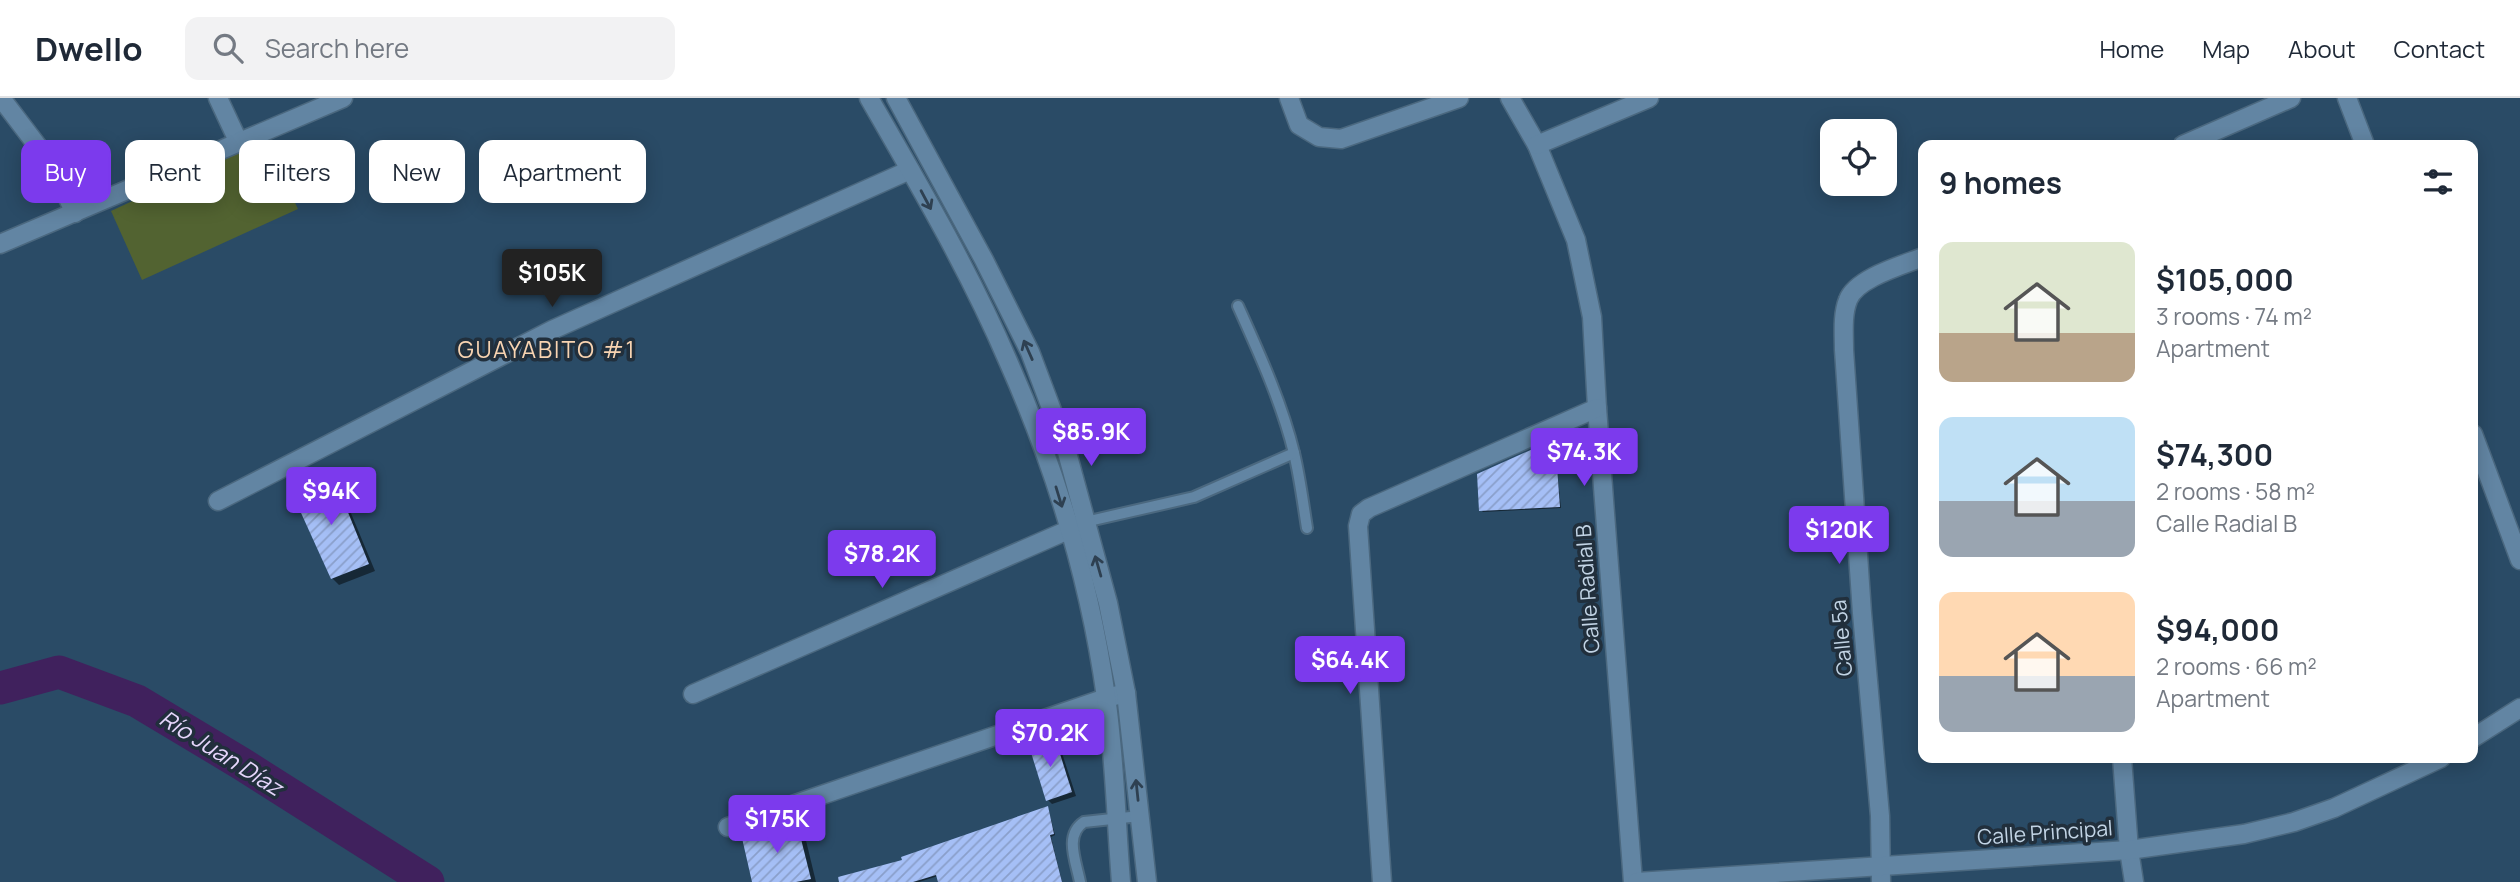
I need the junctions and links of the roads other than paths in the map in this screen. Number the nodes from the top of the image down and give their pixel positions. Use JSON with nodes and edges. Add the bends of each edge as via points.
{"nodes":[{"id":1,"x":1,"y":98,"type":"edge"},
{"id":2,"x":218,"y":98,"type":"edge"},
{"id":3,"x":343,"y":98,"type":"edge"},
{"id":4,"x":896,"y":98,"type":"edge"},
{"id":5,"x":1289,"y":98,"type":"edge"},
{"id":6,"x":1459,"y":98,"type":"edge"},
{"id":7,"x":1510,"y":98,"type":"edge"},
{"id":8,"x":1649,"y":98,"type":"edge"},
{"id":9,"x":2291,"y":98,"type":"edge"},
{"id":10,"x":2347,"y":98,"type":"edge"},
{"id":11,"x":874,"y":99,"type":"edge"},
{"id":12,"x":246,"y":140,"type":"edge"},
{"id":13,"x":2194,"y":140,"type":"edge"},
{"id":14,"x":2363,"y":140,"type":"edge"},
{"id":15,"x":239,"y":143,"type":"joint"},
{"id":16,"x":1537,"y":145,"type":"junction"},
{"id":17,"x":910,"y":170,"type":"junction"},
{"id":18,"x":75,"y":213,"type":"junction"},
{"id":19,"x":0,"y":244,"type":"edge"},
{"id":20,"x":1918,"y":259,"type":"edge"},
{"id":21,"x":1238,"y":306,"type":"dead end"},
{"id":22,"x":1597,"y":408,"type":"junction"},
{"id":23,"x":2478,"y":447,"type":"edge"},
{"id":24,"x":1294,"y":453,"type":"junction"},
{"id":25,"x":218,"y":501,"type":"dead end"},
{"id":26,"x":1077,"y":526,"type":"junction"},
{"id":27,"x":1307,"y":528,"type":"dead end"},
{"id":28,"x":2520,"y":560,"type":"edge"},
{"id":29,"x":1126,"y":693,"type":"junction"},
{"id":30,"x":694,"y":694,"type":"dead end"},
{"id":31,"x":1106,"y":698,"type":"junction"},
{"id":32,"x":2520,"y":708,"type":"edge"},
{"id":33,"x":2478,"y":735,"type":"edge"},
{"id":34,"x":2122,"y":763,"type":"edge"},
{"id":35,"x":2431,"y":763,"type":"edge"},
{"id":36,"x":1140,"y":816,"type":"junction"},
{"id":37,"x":1115,"y":819,"type":"junction"},
{"id":38,"x":728,"y":827,"type":"dead end"},
{"id":39,"x":2129,"y":850,"type":"junction"},
{"id":40,"x":1880,"y":875,"type":"edge"},
{"id":41,"x":1080,"y":882,"type":"edge"},
{"id":42,"x":1121,"y":882,"type":"edge"},
{"id":43,"x":1147,"y":882,"type":"edge"},
{"id":44,"x":1382,"y":882,"type":"edge"},
{"id":45,"x":1635,"y":882,"type":"edge"},
{"id":46,"x":2134,"y":882,"type":"edge"}],
"edges":[{"from":1,"to":18,"type":"street","via":[[52,164]]},
{"from":2,"to":15,"type":"street"},
{"from":3,"to":12,"type":"street"},
{"from":26,"to":4,"type":"street","one_way":true,"via":[[1065,445],[1030,352]]},
{"from":5,"to":6,"type":"street","via":[[1299,125],[1319,136],[1341,139]]},
{"from":7,"to":16,"type":"street","name":"Calle Radial B"},
{"from":8,"to":16,"type":"street"},
{"from":9,"to":13,"type":"street"},
{"from":10,"to":14,"type":"street"},
{"from":11,"to":17,"type":"street"},
{"from":15,"to":18,"type":"street"},
{"from":16,"to":22,"type":"street","name":"Calle Radial B","via":[[1576,240],[1592,317]]},
{"from":17,"to":25,"type":"street","via":[[552,330]]},
{"from":17,"to":26,"type":"street","one_way":true,"via":[[1008,359]]},
{"from":18,"to":19,"type":"street"},
{"from":20,"to":40,"type":"street","name":"Calle 5a","via":[[1860,284],[1848,299],[1845,313],[1862,613],[1880,816]]},
{"from":21,"to":24,"type":"lane"},
{"from":22,"to":44,"type":"street","via":[[1361,514],[1362,599]]},
{"from":22,"to":45,"type":"street","name":"Calle Radial B"},
{"from":23,"to":28,"type":"street"},
{"from":24,"to":26,"type":"lane","via":[[1194,497]]},
{"from":24,"to":27,"type":"lane"},
{"from":29,"to":26,"type":"street","one_way":true,"via":[[1108,603]]},
{"from":26,"to":30,"type":"street"},
{"from":26,"to":31,"type":"street"},
{"from":29,"to":31,"type":"street"},
{"from":36,"to":29,"type":"street","one_way":true},
{"from":31,"to":37,"type":"street"},
{"from":31,"to":38,"type":"street"},
{"from":32,"to":33,"type":"street"},
{"from":34,"to":39,"type":"street"},
{"from":35,"to":39,"type":"street","name":"Calle Principal","via":[[2294,822]]},
{"from":36,"to":37,"type":"lane"},
{"from":36,"to":43,"type":"street"},
{"from":37,"to":41,"type":"lane","via":[[1084,822],[1074,831]]},
{"from":37,"to":42,"type":"street"},
{"from":39,"to":40,"type":"street","name":"Calle Principal"},
{"from":39,"to":46,"type":"street"},
{"from":40,"to":45,"type":"street","name":"Calle Principal"}]}
